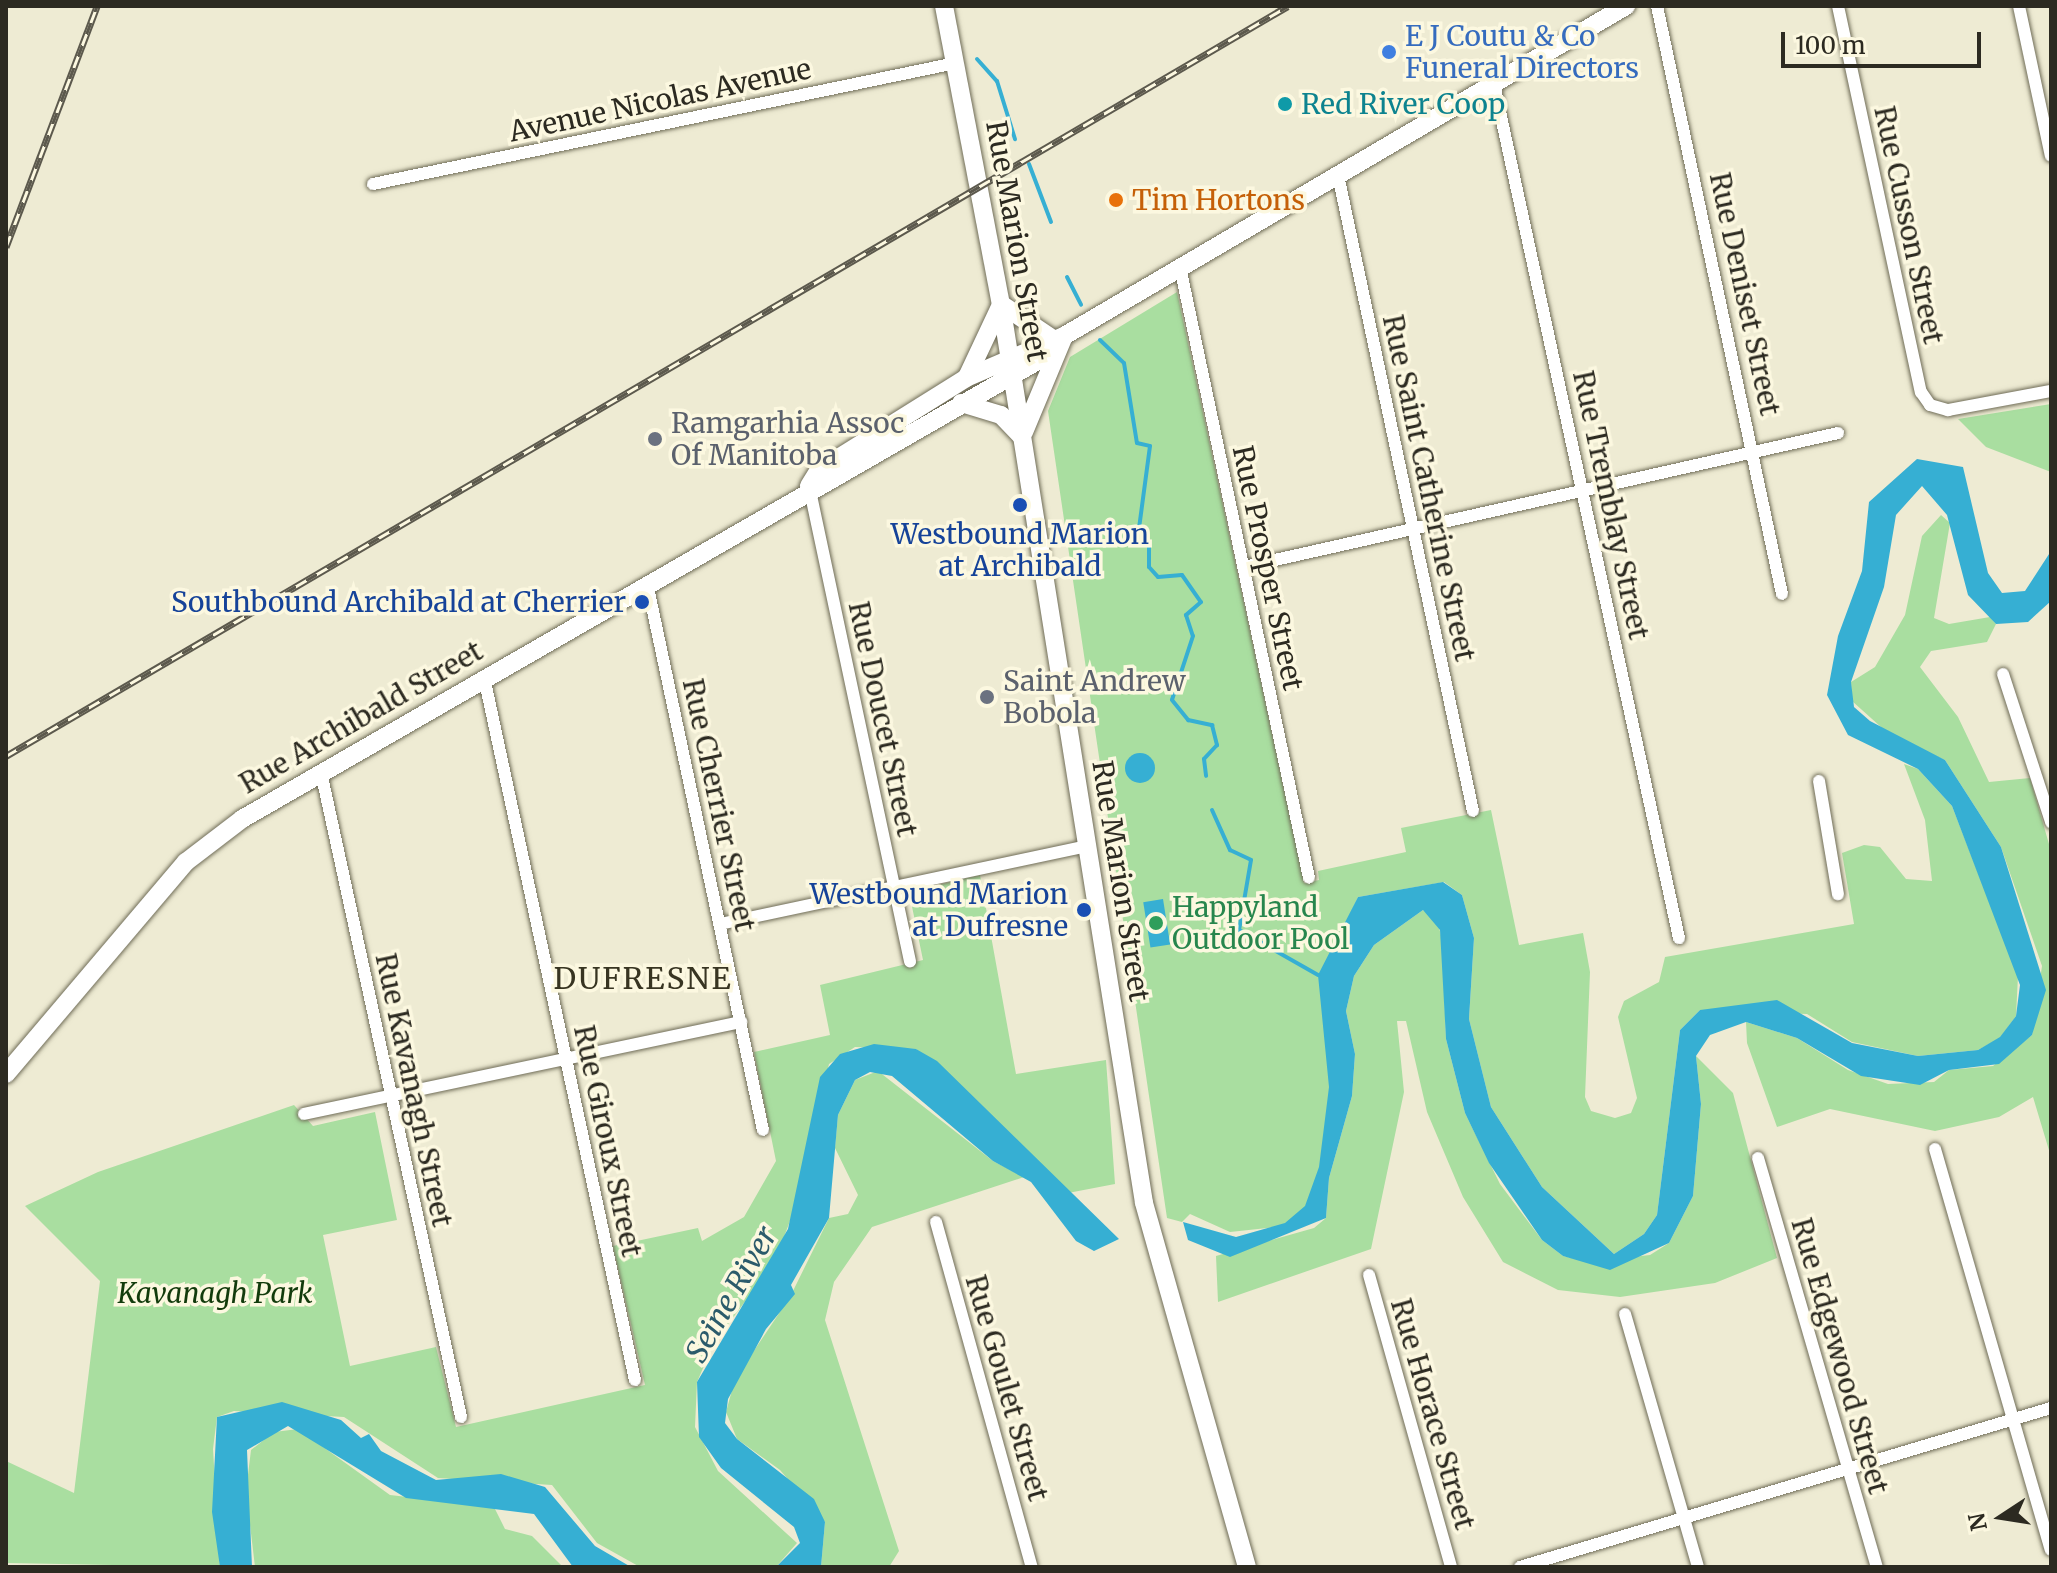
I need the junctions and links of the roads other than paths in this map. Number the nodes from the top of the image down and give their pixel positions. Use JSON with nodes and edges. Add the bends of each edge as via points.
{"nodes":[{"id":1,"x":944,"y":6,"type":"edge"},
{"id":2,"x":1626,"y":6,"type":"edge"},
{"id":3,"x":1657,"y":6,"type":"edge"},
{"id":4,"x":1838,"y":6,"type":"edge"},
{"id":5,"x":2019,"y":6,"type":"edge"},
{"id":6,"x":956,"y":63,"type":"junction"},
{"id":7,"x":1494,"y":84,"type":"junction"},
{"id":8,"x":2051,"y":156,"type":"edge"},
{"id":9,"x":1338,"y":175,"type":"junction"},
{"id":10,"x":373,"y":184,"type":"dead end"},
{"id":11,"x":1180,"y":267,"type":"junction"},
{"id":12,"x":1001,"y":304,"type":"junction"},
{"id":13,"x":1061,"y":338,"type":"junction"},
{"id":14,"x":1011,"y":365,"type":"junction"},
{"id":15,"x":966,"y":378,"type":"junction"},
{"id":16,"x":2051,"y":391,"type":"edge"},
{"id":17,"x":961,"y":403,"type":"junction"},
{"id":18,"x":1838,"y":433,"type":"dead end"},
{"id":19,"x":1022,"y":437,"type":"junction"},
{"id":20,"x":1756,"y":456,"type":"junction"},
{"id":21,"x":809,"y":486,"type":"junction"},
{"id":22,"x":1584,"y":494,"type":"junction"},
{"id":23,"x":1413,"y":529,"type":"junction"},
{"id":24,"x":1244,"y":567,"type":"junction"},
{"id":25,"x":647,"y":583,"type":"junction"},
{"id":26,"x":1782,"y":594,"type":"dead end"},
{"id":27,"x":2003,"y":674,"type":"dead end"},
{"id":28,"x":484,"y":677,"type":"junction"},
{"id":29,"x":321,"y":772,"type":"junction"},
{"id":30,"x":1819,"y":781,"type":"dead end"},
{"id":31,"x":1473,"y":811,"type":"dead end"},
{"id":32,"x":2051,"y":822,"type":"edge"},
{"id":33,"x":1087,"y":846,"type":"junction"},
{"id":34,"x":1309,"y":878,"type":"dead end"},
{"id":35,"x":895,"y":887,"type":"junction"},
{"id":36,"x":1838,"y":894,"type":"dead end"},
{"id":37,"x":720,"y":924,"type":"junction"},
{"id":38,"x":1679,"y":938,"type":"dead end"},
{"id":39,"x":910,"y":961,"type":"dead end"},
{"id":40,"x":741,"y":1022,"type":"junction"},
{"id":41,"x":566,"y":1060,"type":"junction"},
{"id":42,"x":6,"y":1074,"type":"edge"},
{"id":43,"x":391,"y":1095,"type":"junction"},
{"id":44,"x":304,"y":1114,"type":"dead end"},
{"id":45,"x":763,"y":1130,"type":"dead end"},
{"id":46,"x":1935,"y":1149,"type":"dead end"},
{"id":47,"x":1758,"y":1158,"type":"dead end"},
{"id":48,"x":936,"y":1222,"type":"dead end"},
{"id":49,"x":1369,"y":1275,"type":"dead end"},
{"id":50,"x":1625,"y":1314,"type":"dead end"},
{"id":51,"x":635,"y":1380,"type":"dead end"},
{"id":52,"x":2051,"y":1408,"type":"edge"},
{"id":53,"x":461,"y":1417,"type":"dead end"},
{"id":54,"x":2013,"y":1419,"type":"junction"},
{"id":55,"x":1848,"y":1469,"type":"junction"},
{"id":56,"x":1684,"y":1519,"type":"junction"},
{"id":57,"x":2051,"y":1550,"type":"edge"},
{"id":58,"x":1244,"y":1563,"type":"edge"},
{"id":59,"x":1032,"y":1567,"type":"edge"},
{"id":60,"x":1451,"y":1567,"type":"edge"},
{"id":61,"x":1520,"y":1567,"type":"edge"},
{"id":62,"x":1698,"y":1567,"type":"edge"},
{"id":63,"x":1877,"y":1567,"type":"edge"}],
"edges":[{"from":1,"to":6,"type":"main road","name":"Rue Marion Street"},
{"from":2,"to":7,"type":"main road","name":"Rue Archibald Street"},
{"from":3,"to":20,"type":"street","name":"Rue Deniset Street"},
{"from":4,"to":16,"type":"street","name":"Rue Cusson Street","via":[[1921,392],[1930,405],[1948,410]]},
{"from":5,"to":8,"type":"street"},
{"from":6,"to":10,"type":"street","name":"Avenue Nicolas Avenue"},
{"from":6,"to":12,"type":"main road","name":"Rue Marion Street"},
{"from":7,"to":9,"type":"main road","name":"Rue Archibald Street"},
{"from":7,"to":22,"type":"street","name":"Rue Tremblay Street"},
{"from":9,"to":11,"type":"main road","name":"Rue Archibald Street"},
{"from":9,"to":23,"type":"street","name":"Rue Saint Catherine Street"},
{"from":11,"to":13,"type":"main road","name":"Rue Archibald Street"},
{"from":11,"to":24,"type":"street","name":"Rue Prosper Street"},
{"from":12,"to":13,"type":"main road"},
{"from":12,"to":14,"type":"main road","name":"Rue Marion Street"},
{"from":12,"to":15,"type":"main road"},
{"from":13,"to":14,"type":"main road","name":"Rue Archibald Street"},
{"from":13,"to":19,"type":"main road"},
{"from":14,"to":15,"type":"main road","name":"Rue Archibald Street"},
{"from":14,"to":17,"type":"main road","name":"Rue Archibald Street"},
{"from":14,"to":19,"type":"main road","name":"Rue Marion Street"},
{"from":15,"to":21,"type":"main road","name":"Rue Archibald Street","via":[[819,470]]},
{"from":17,"to":19,"type":"main road","via":[[1008,418]]},
{"from":17,"to":21,"type":"main road","name":"Rue Archibald Street"},
{"from":18,"to":20,"type":"street"},
{"from":19,"to":33,"type":"main road","name":"Rue Marion Street"},
{"from":20,"to":22,"type":"street"},
{"from":20,"to":26,"type":"street","name":"Rue Deniset Street"},
{"from":21,"to":25,"type":"main road","name":"Rue Archibald Street"},
{"from":21,"to":35,"type":"street","name":"Rue Doucet Street"},
{"from":22,"to":23,"type":"street"},
{"from":22,"to":38,"type":"street","name":"Rue Tremblay Street"},
{"from":23,"to":24,"type":"street"},
{"from":23,"to":31,"type":"street","name":"Rue Saint Catherine Street"},
{"from":24,"to":34,"type":"street","name":"Rue Prosper Street"},
{"from":25,"to":28,"type":"main road","name":"Rue Archibald Street"},
{"from":25,"to":37,"type":"street","name":"Rue Cherrier Street"},
{"from":27,"to":32,"type":"street"},
{"from":28,"to":29,"type":"main road","name":"Rue Archibald Street"},
{"from":28,"to":41,"type":"street","name":"Rue Giroux Street"},
{"from":29,"to":42,"type":"main road","name":"Rue Archibald Street","via":[[186,862]]},
{"from":29,"to":43,"type":"street","name":"Rue Kavanagh Street"},
{"from":30,"to":36,"type":"street"},
{"from":33,"to":35,"type":"street"},
{"from":33,"to":58,"type":"main road","name":"Rue Marion Street","via":[[1167,1298]]},
{"from":35,"to":37,"type":"street"},
{"from":35,"to":39,"type":"street","name":"Rue Doucet Street"},
{"from":37,"to":40,"type":"street","name":"Rue Cherrier Street"},
{"from":40,"to":41,"type":"street"},
{"from":40,"to":45,"type":"street","name":"Rue Cherrier Street"},
{"from":41,"to":43,"type":"street"},
{"from":41,"to":51,"type":"street","name":"Rue Giroux Street"},
{"from":43,"to":44,"type":"street"},
{"from":43,"to":53,"type":"street","name":"Rue Kavanagh Street"},
{"from":46,"to":54,"type":"street"},
{"from":47,"to":55,"type":"street","name":"Rue Edgewood Street"},
{"from":48,"to":59,"type":"street","name":"Rue Goulet Street"},
{"from":49,"to":60,"type":"street","name":"Rue Horace Street"},
{"from":50,"to":56,"type":"street"},
{"from":52,"to":54,"type":"street"},
{"from":54,"to":55,"type":"street"},
{"from":54,"to":57,"type":"street"},
{"from":55,"to":56,"type":"street"},
{"from":55,"to":63,"type":"street","name":"Rue Edgewood Street"},
{"from":56,"to":61,"type":"street"},
{"from":56,"to":62,"type":"street"}]}
